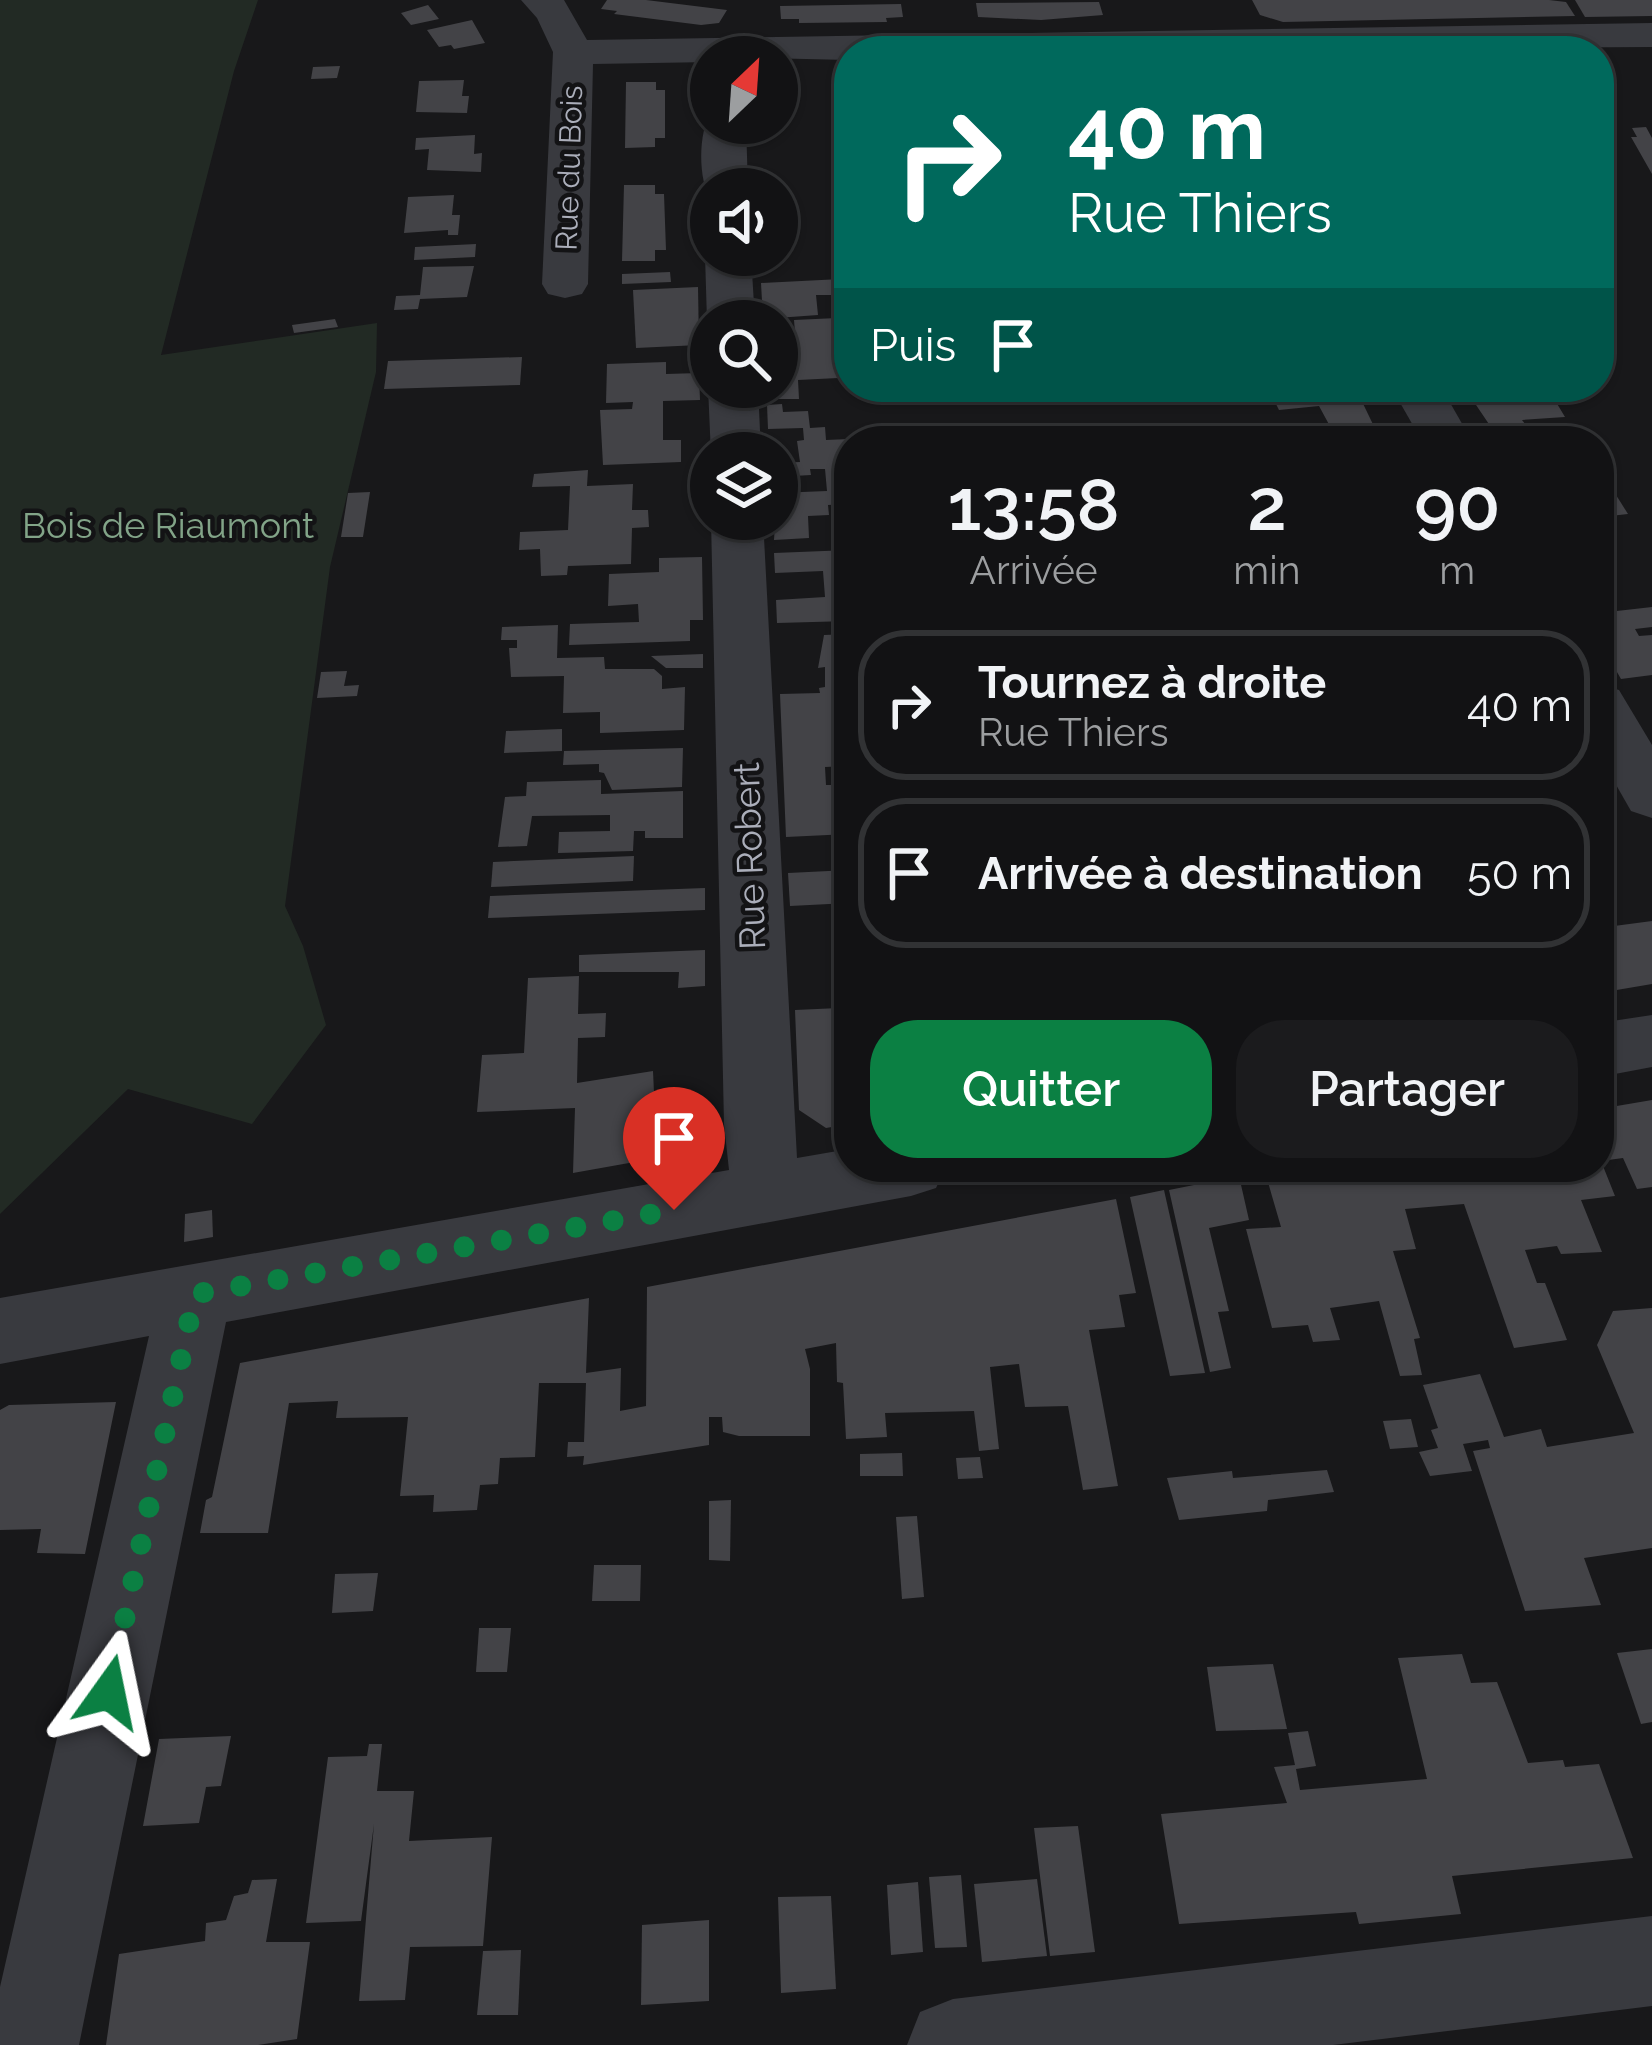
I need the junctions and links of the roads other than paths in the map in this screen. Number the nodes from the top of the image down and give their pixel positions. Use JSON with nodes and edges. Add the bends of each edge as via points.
{"nodes":[{"id":1,"x":541,"y":0,"type":"edge"},
{"id":2,"x":1216,"y":33,"type":"edge"},
{"id":3,"x":1652,"y":35,"type":"edge"},
{"id":4,"x":1146,"y":36,"type":"edge"},
{"id":5,"x":1404,"y":36,"type":"edge"},
{"id":6,"x":1611,"y":36,"type":"edge"},
{"id":7,"x":834,"y":49,"type":"edge"},
{"id":8,"x":798,"y":51,"type":"edge"},
{"id":9,"x":573,"y":52,"type":"junction"},
{"id":10,"x":690,"y":54,"type":"edge"},
{"id":11,"x":565,"y":284,"type":"dead end"},
{"id":12,"x":738,"y":540,"type":"edge"},
{"id":13,"x":1614,"y":730,"type":"edge"},
{"id":14,"x":1652,"y":796,"type":"edge"},
{"id":15,"x":1652,"y":1041,"type":"edge"},
{"id":16,"x":1614,"y":1047,"type":"edge"},
{"id":17,"x":834,"y":1180,"type":"edge"},
{"id":18,"x":766,"y":1192,"type":"junction"},
{"id":19,"x":195,"y":1294,"type":"junction"},
{"id":20,"x":0,"y":1331,"type":"edge"},
{"id":21,"x":1652,"y":1961,"type":"edge"},
{"id":22,"x":33,"y":2045,"type":"edge"},
{"id":23,"x":953,"y":2045,"type":"edge"}],
"edges":[{"from":1,"to":9,"type":"street"},
{"from":2,"to":4,"type":"street"},
{"from":2,"to":5,"type":"street"},
{"from":3,"to":6,"type":"street"},
{"from":7,"to":8,"type":"street"},
{"from":9,"to":10,"type":"street"},
{"from":9,"to":11,"type":"street","name":"Rue du Bois"},
{"from":12,"to":18,"type":"street","name":"Rue Robert"},
{"from":13,"to":14,"type":"street"},
{"from":15,"to":16,"type":"street"},
{"from":17,"to":18,"type":"street"},
{"from":18,"to":19,"type":"street"},
{"from":19,"to":20,"type":"street"},
{"from":19,"to":22,"type":"street"},
{"from":21,"to":23,"type":"street"}]}
